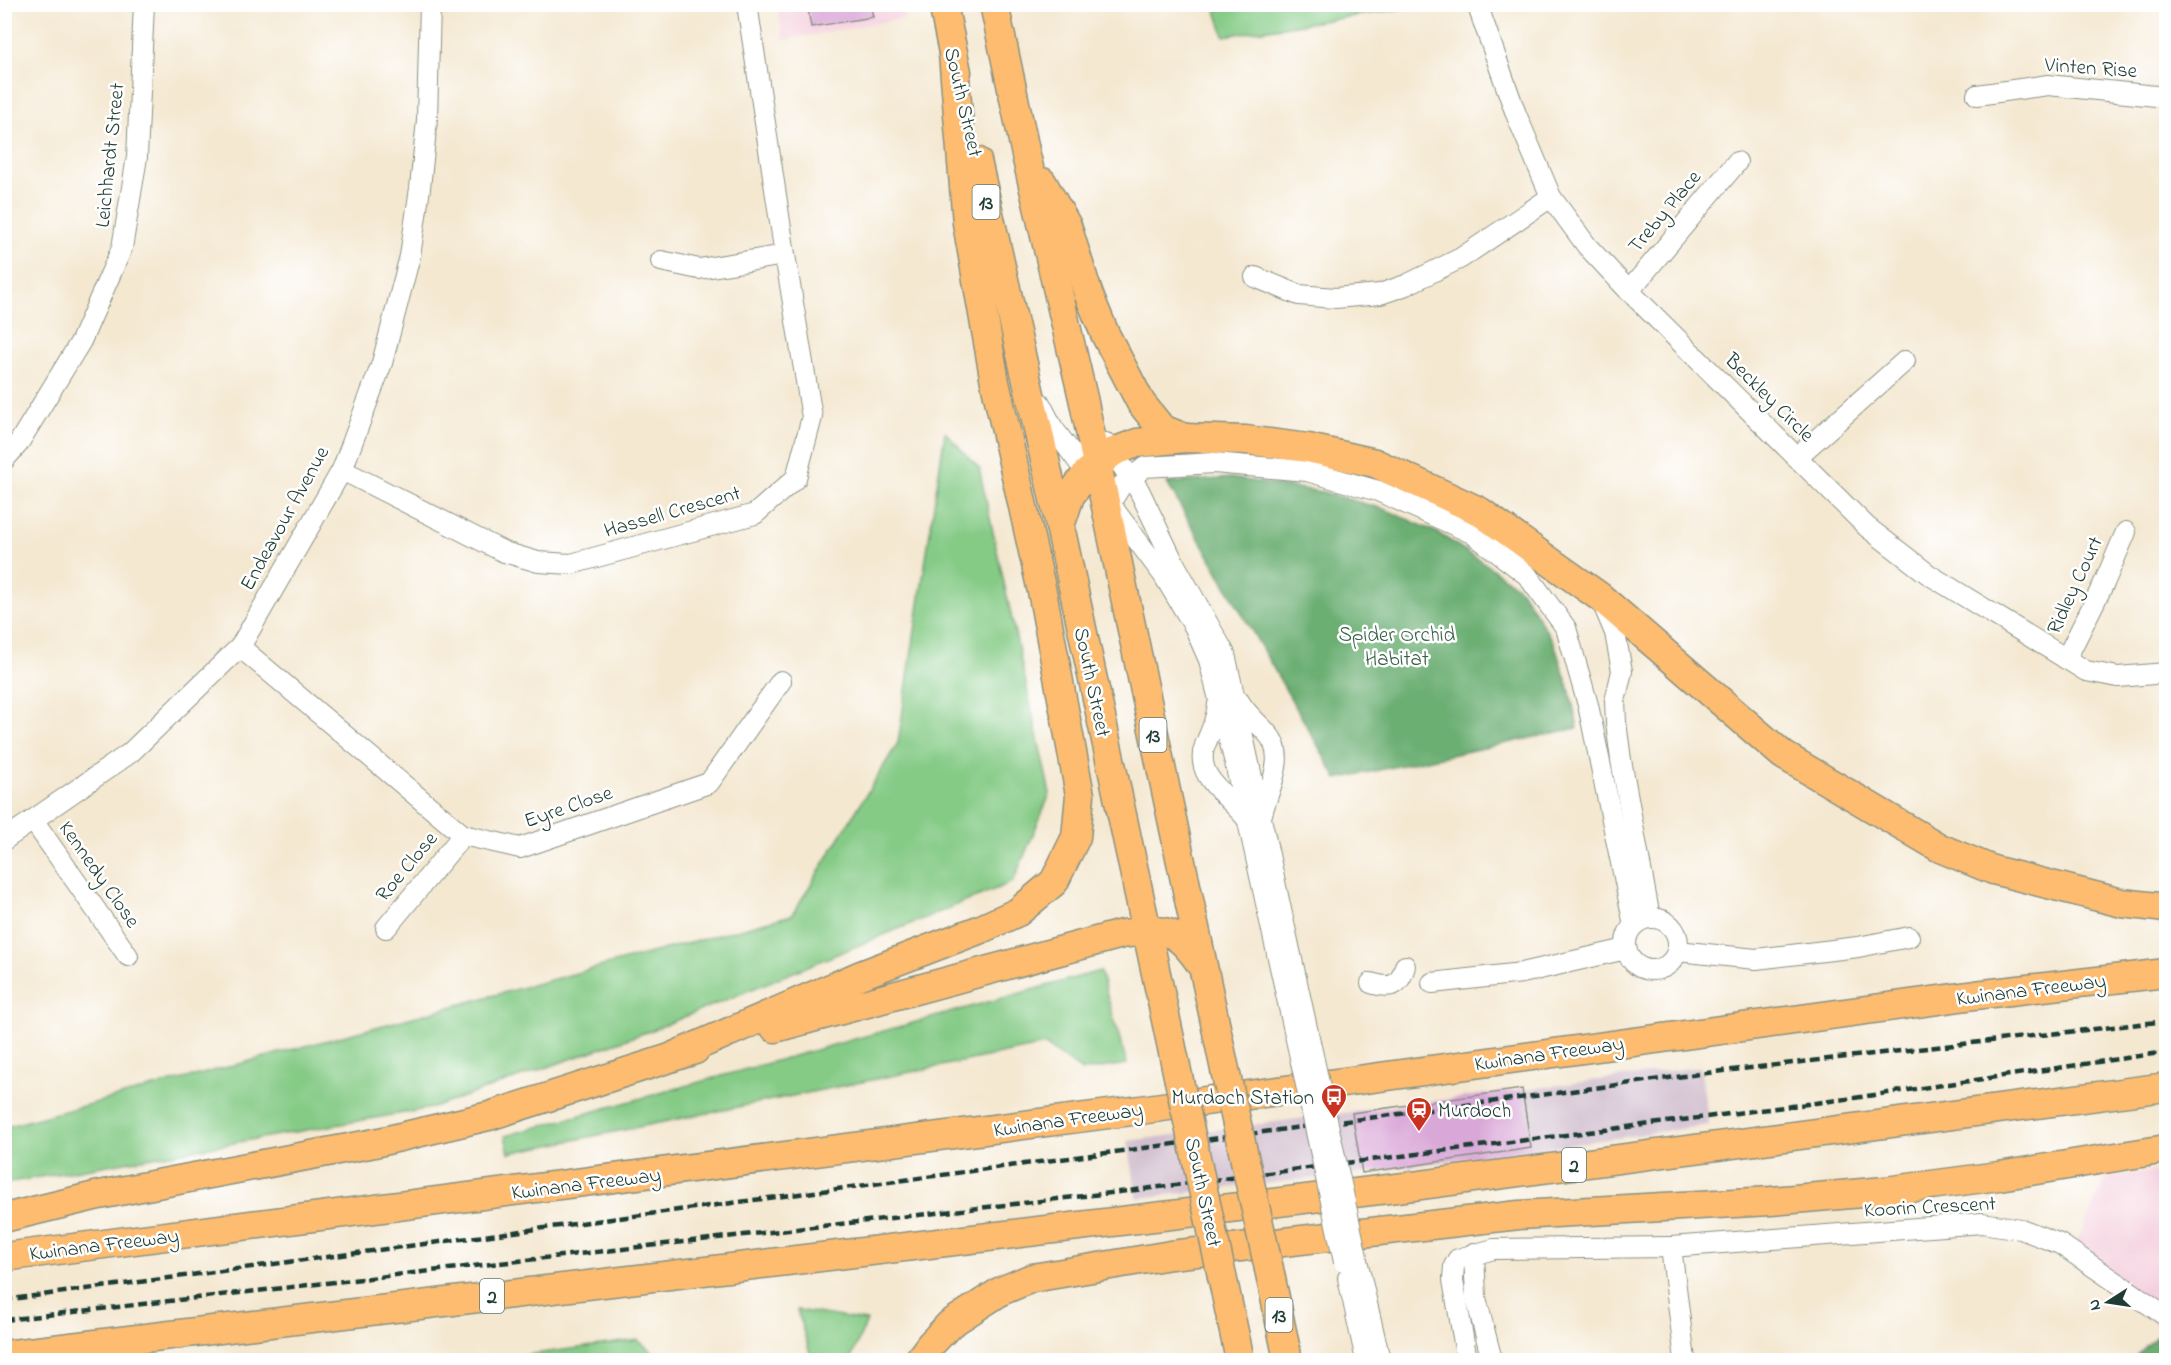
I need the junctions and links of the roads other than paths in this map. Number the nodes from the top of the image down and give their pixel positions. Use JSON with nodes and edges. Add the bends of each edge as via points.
{"nodes":[{"id":1,"x":144,"y":4,"type":"edge"},
{"id":2,"x":430,"y":4,"type":"edge"},
{"id":3,"x":747,"y":4,"type":"edge"},
{"id":4,"x":943,"y":4,"type":"edge"},
{"id":5,"x":994,"y":4,"type":"edge"},
{"id":6,"x":1477,"y":4,"type":"edge"},
{"id":7,"x":953,"y":54,"type":"junction"},
{"id":8,"x":1977,"y":95,"type":"dead end"},
{"id":9,"x":2166,"y":97,"type":"edge"},
{"id":10,"x":1026,"y":154,"type":"junction"},
{"id":11,"x":1737,"y":162,"type":"dead end"},
{"id":12,"x":1551,"y":197,"type":"junction"},
{"id":13,"x":785,"y":255,"type":"junction"},
{"id":14,"x":661,"y":261,"type":"dead end"},
{"id":15,"x":1255,"y":277,"type":"dead end"},
{"id":16,"x":1629,"y":291,"type":"junction"},
{"id":17,"x":1019,"y":351,"type":"junction"},
{"id":18,"x":1905,"y":361,"type":"dead end"},
{"id":19,"x":1185,"y":438,"type":"junction"},
{"id":20,"x":1797,"y":457,"type":"junction"},
{"id":21,"x":4,"y":460,"type":"edge"},
{"id":22,"x":342,"y":470,"type":"junction"},
{"id":23,"x":1110,"y":475,"type":"junction"},
{"id":24,"x":1060,"y":526,"type":"junction"},
{"id":25,"x":2126,"y":532,"type":"dead end"},
{"id":26,"x":1600,"y":597,"type":"junction"},
{"id":27,"x":240,"y":647,"type":"junction"},
{"id":28,"x":2066,"y":659,"type":"junction"},
{"id":29,"x":2166,"y":673,"type":"edge"},
{"id":30,"x":781,"y":681,"type":"dead end"},
{"id":31,"x":1226,"y":693,"type":"junction"},
{"id":32,"x":1259,"y":726,"type":"junction"},
{"id":33,"x":1226,"y":727,"type":"junction"},
{"id":34,"x":1275,"y":773,"type":"junction"},
{"id":35,"x":1221,"y":791,"type":"junction"},
{"id":36,"x":1249,"y":794,"type":"junction"},
{"id":37,"x":1254,"y":819,"type":"junction"},
{"id":38,"x":33,"y":820,"type":"junction"},
{"id":39,"x":1635,"y":834,"type":"junction"},
{"id":40,"x":463,"y":835,"type":"junction"},
{"id":41,"x":4,"y":840,"type":"edge"},
{"id":42,"x":1620,"y":856,"type":"junction"},
{"id":43,"x":2166,"y":908,"type":"edge"},
{"id":44,"x":1642,"y":921,"type":"junction"},
{"id":45,"x":386,"y":928,"type":"dead end"},
{"id":46,"x":1147,"y":931,"type":"junction"},
{"id":47,"x":1909,"y":937,"type":"dead end"},
{"id":48,"x":1626,"y":949,"type":"junction"},
{"id":49,"x":1677,"y":951,"type":"junction"},
{"id":50,"x":128,"y":956,"type":"dead end"},
{"id":51,"x":1202,"y":966,"type":"junction"},
{"id":52,"x":1406,"y":966,"type":"dead end"},
{"id":53,"x":2166,"y":973,"type":"edge"},
{"id":54,"x":1371,"y":983,"type":"dead end"},
{"id":55,"x":1432,"y":983,"type":"dead end"},
{"id":56,"x":676,"y":1055,"type":"junction"},
{"id":57,"x":2166,"y":1087,"type":"edge"},
{"id":58,"x":2166,"y":1149,"type":"edge"},
{"id":59,"x":4,"y":1218,"type":"edge"},
{"id":60,"x":1671,"y":1246,"type":"junction"},
{"id":61,"x":1474,"y":1253,"type":"junction"},
{"id":62,"x":4,"y":1257,"type":"edge"},
{"id":63,"x":1351,"y":1261,"type":"junction"},
{"id":64,"x":2166,"y":1316,"type":"edge"},
{"id":65,"x":4,"y":1355,"type":"edge"},
{"id":66,"x":919,"y":1360,"type":"edge"},
{"id":67,"x":1240,"y":1360,"type":"edge"},
{"id":68,"x":1288,"y":1360,"type":"edge"},
{"id":69,"x":1366,"y":1360,"type":"edge"},
{"id":70,"x":1380,"y":1360,"type":"edge"},
{"id":71,"x":1467,"y":1360,"type":"edge"},
{"id":72,"x":1491,"y":1360,"type":"edge"},
{"id":73,"x":1685,"y":1360,"type":"edge"}],
"edges":[{"from":1,"to":21,"type":"street","name":"Leichhardt Street","via":[[137,157],[122,248],[81,340],[18,444]]},
{"from":2,"to":22,"type":"street","name":"Endeavour Avenue","via":[[427,120],[410,256],[382,363]]},
{"from":3,"to":13,"type":"street","name":"Hassell Crescent"},
{"from":4,"to":7,"type":"highway","name":"South Street","number":"13"},
{"from":5,"to":10,"type":"highway","number":"13"},
{"from":6,"to":12,"type":"street","name":"Beckley Circle"},
{"from":7,"to":17,"type":"highway","name":"South Street","number":"13"},
{"from":7,"to":56,"type":"highway","via":[[967,223],[995,382],[1043,596],[1080,795],[1076,837],[1054,882],[1018,912]]},
{"from":8,"to":9,"type":"street","name":"Vinten Rise","via":[[2048,85]]},
{"from":10,"to":19,"type":"highway","via":[[1067,226],[1105,334],[1141,403],[1162,429]]},
{"from":10,"to":23,"type":"highway","number":"13","via":[[1083,398]]},
{"from":11,"to":16,"type":"street","name":"Treby Place"},
{"from":12,"to":15,"type":"street","via":[[1461,258],[1380,294],[1335,298],[1299,295]]},
{"from":12,"to":16,"type":"street","name":"Beckley Circle","via":[[1587,246]]},
{"from":13,"to":14,"type":"street","via":[[699,269]]},
{"from":13,"to":22,"type":"street","name":"Hassell Crescent","via":[[812,417],[796,478],[755,514],[571,564],[538,562],[504,552]]},
{"from":16,"to":20,"type":"street","name":"Beckley Circle"},
{"from":17,"to":23,"type":"street","via":[[1060,419]]},
{"from":17,"to":24,"type":"highway","name":"South Street","number":"13"},
{"from":18,"to":20,"type":"street"},
{"from":19,"to":23,"type":"highway","via":[[1137,443]]},
{"from":19,"to":26,"type":"highway","via":[[1308,448],[1375,463],[1479,511]]},
{"from":20,"to":28,"type":"street","name":"Beckley Circle","via":[[1867,527],[1919,567]]},
{"from":22,"to":27,"type":"street","name":"Endeavour Avenue"},
{"from":23,"to":24,"type":"highway","via":[[1070,496]]},
{"from":23,"to":31,"type":"street","via":[[1194,626]]},
{"from":23,"to":31,"type":"street","via":[[1139,490],[1225,654]]},
{"from":23,"to":42,"type":"street","via":[[1214,463],[1307,471],[1378,491],[1472,533],[1527,575],[1566,628],[1588,705]]},
{"from":23,"to":51,"type":"highway","number":"13"},
{"from":24,"to":46,"type":"highway","name":"South Street","number":"13"},
{"from":25,"to":28,"type":"street","name":"Ridley Court"},
{"from":26,"to":39,"type":"street","via":[[1615,633],[1622,671],[1615,701],[1616,722]]},
{"from":26,"to":43,"type":"highway","via":[[1783,755],[1940,848],[2004,873],[2122,903]]},
{"from":27,"to":38,"type":"street","name":"Endeavour Avenue","via":[[130,753]]},
{"from":27,"to":40,"type":"street","name":"Eyre Close"},
{"from":28,"to":29,"type":"street","name":"Beckley Circle","via":[[2086,671],[2118,677]]},
{"from":30,"to":40,"type":"street","name":"Eyre Close","via":[[709,783],[520,848]]},
{"from":31,"to":32,"type":"street"},
{"from":31,"to":33,"type":"street"},
{"from":31,"to":33,"type":"street","via":[[1217,715]]},
{"from":32,"to":33,"type":"street","via":[[1250,722]]},
{"from":32,"to":34,"type":"street","via":[[1274,742],[1278,763]]},
{"from":33,"to":35,"type":"street","via":[[1205,744],[1203,765]]},
{"from":33,"to":36,"type":"street"},
{"from":34,"to":36,"type":"street","via":[[1269,782]]},
{"from":34,"to":37,"type":"street"},
{"from":35,"to":36,"type":"street"},
{"from":35,"to":37,"type":"street"},
{"from":36,"to":37,"type":"street"},
{"from":37,"to":63,"type":"street","bridge":true},
{"from":38,"to":41,"type":"street","name":"Endeavour Avenue"},
{"from":38,"to":50,"type":"street","name":"Kennedy Close"},
{"from":39,"to":42,"type":"street","via":[[1631,849]]},
{"from":39,"to":44,"type":"street"},
{"from":40,"to":45,"type":"street","name":"Roe Close"},
{"from":42,"to":44,"type":"street"},
{"from":44,"to":48,"type":"street","via":[[1628,932]]},
{"from":44,"to":49,"type":"street","via":[[1666,922],[1672,927]]},
{"from":46,"to":51,"type":"highway","via":[[1178,936]]},
{"from":46,"to":56,"type":"highway","via":[[1122,934]]},
{"from":46,"to":67,"type":"highway","name":"South Street","number":"13","bridge":true},
{"from":47,"to":49,"type":"street","via":[[1756,959]]},
{"from":48,"to":49,"type":"street","via":[[1634,964],[1651,971],[1668,966]]},
{"from":48,"to":55,"type":"street","via":[[1522,972]]},
{"from":51,"to":68,"type":"highway","number":"13","bridge":true},
{"from":52,"to":54,"type":"street","via":[[1397,983]]},
{"from":53,"to":62,"type":"highway","name":"Kwinana Freeway","via":[[1975,995],[1128,1111]]},
{"from":56,"to":59,"type":"highway","via":[[489,1116]]},
{"from":57,"to":65,"type":"highway","number":"2","via":[[1413,1186]]},
{"from":58,"to":66,"type":"highway","via":[[1885,1191],[1519,1215],[1171,1255],[1032,1278],[1001,1291],[950,1324]]},
{"from":60,"to":61,"type":"street","name":"Koorin Crescent","via":[[1494,1249]]},
{"from":60,"to":64,"type":"street","name":"Koorin Crescent","via":[[1982,1223],[2021,1228],[2060,1244]]},
{"from":60,"to":73,"type":"street"},
{"from":61,"to":71,"type":"street","via":[[1458,1259],[1453,1280]]},
{"from":61,"to":72,"type":"street","via":[[1476,1298]]},
{"from":63,"to":69,"type":"street"},
{"from":63,"to":70,"type":"street"}]}
